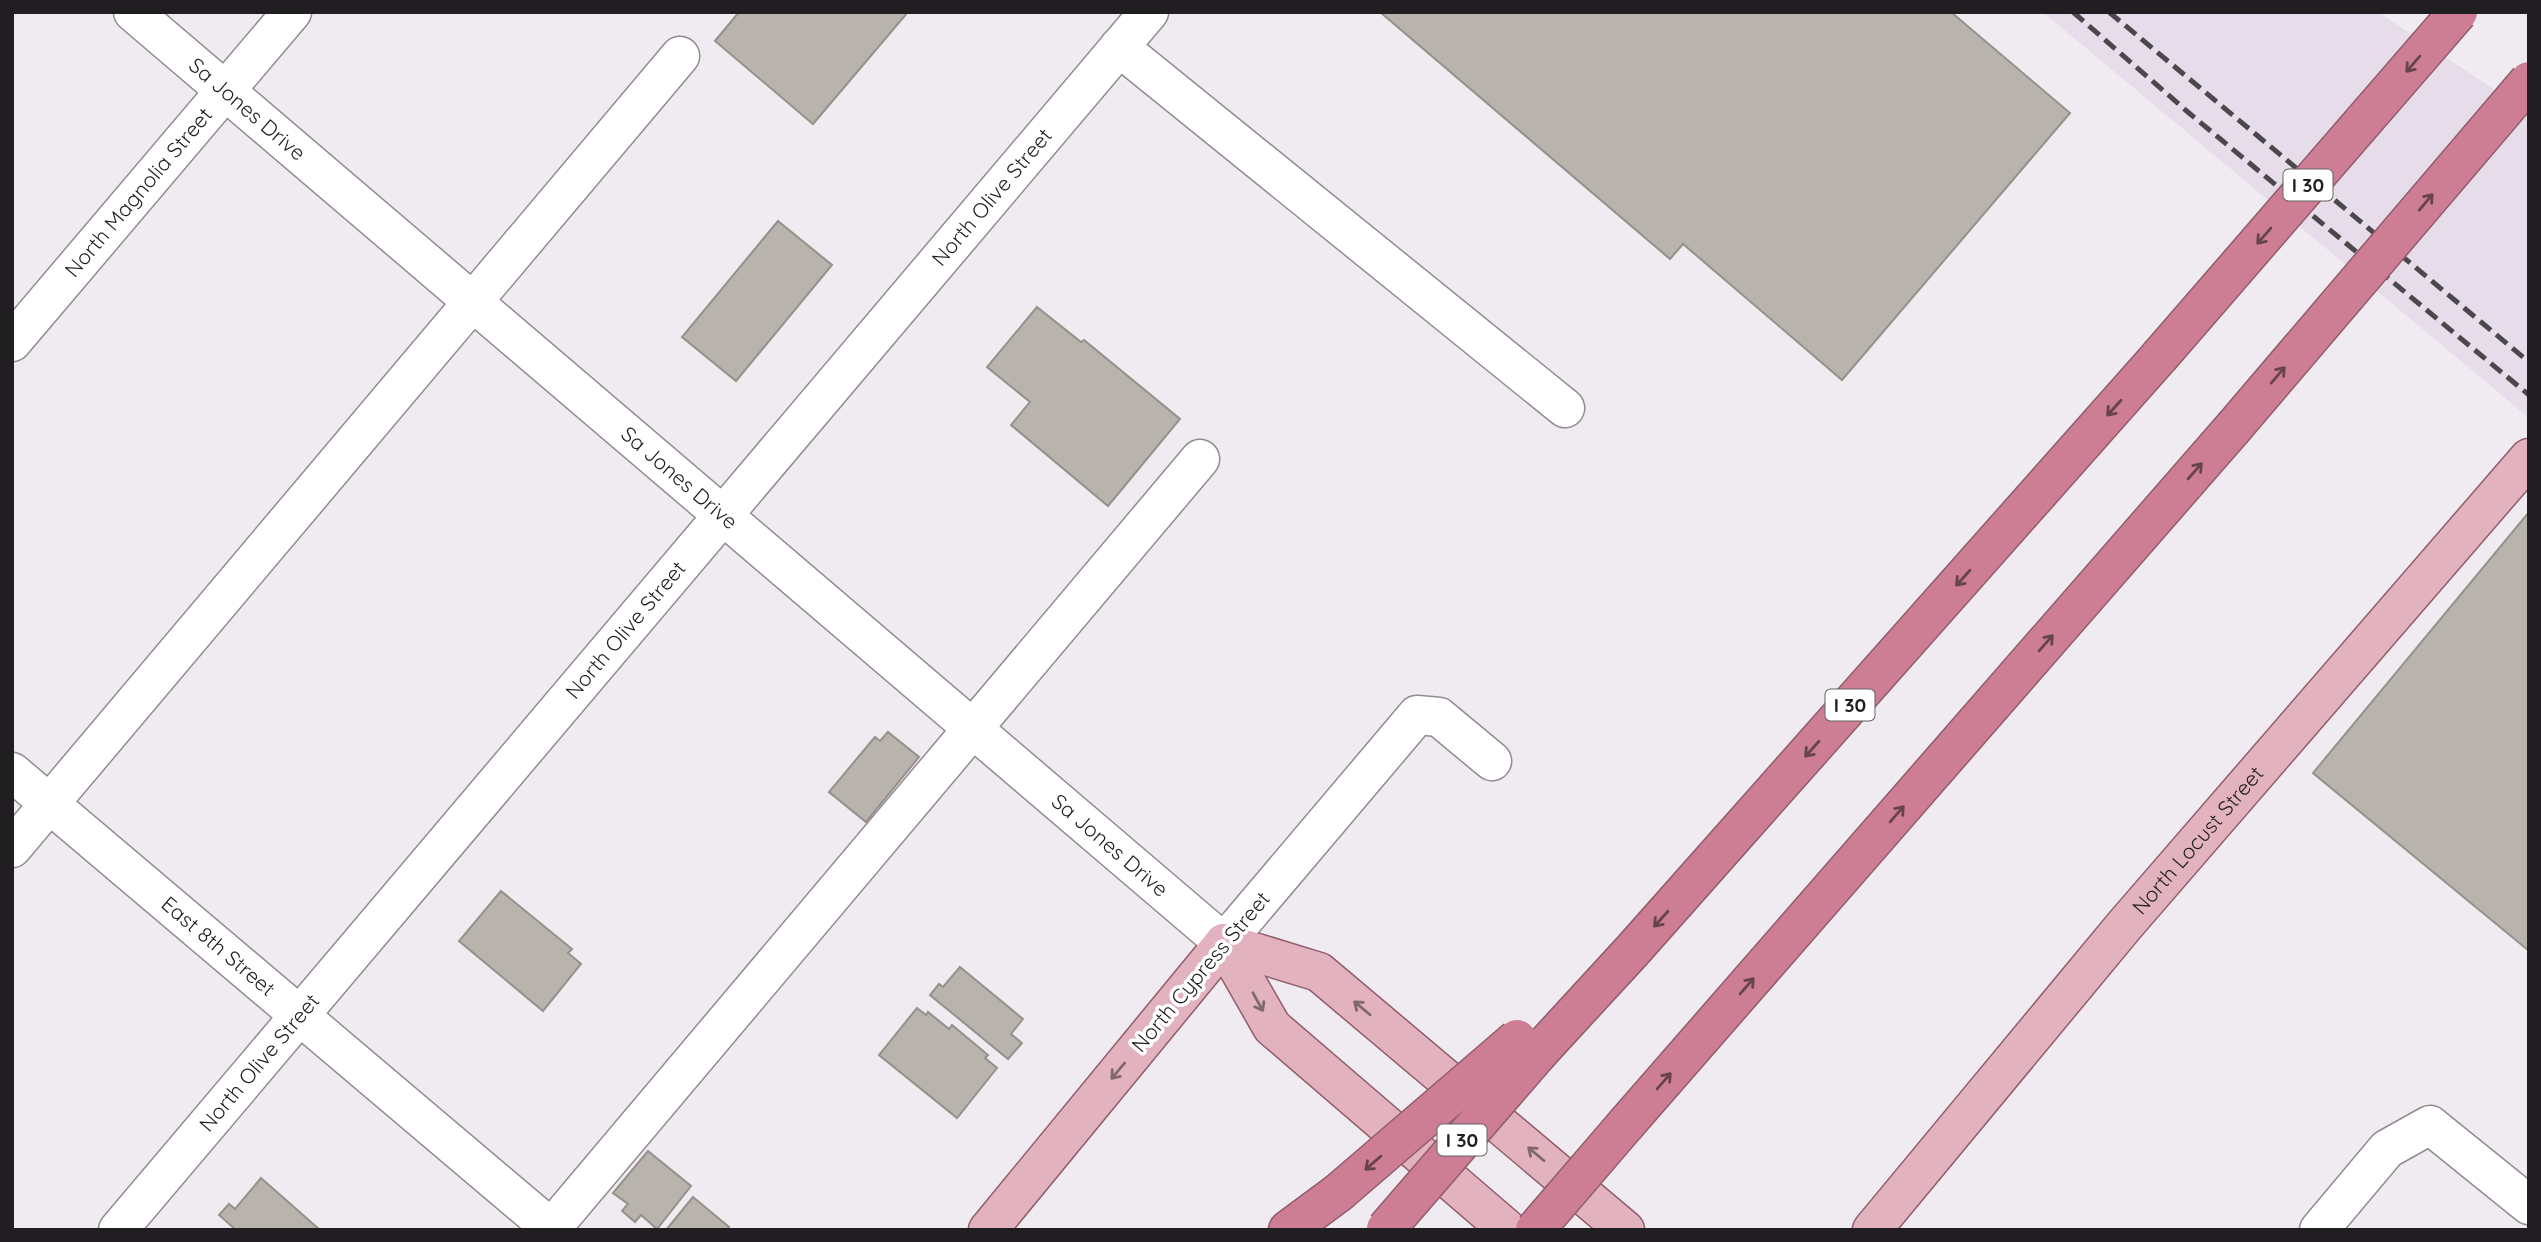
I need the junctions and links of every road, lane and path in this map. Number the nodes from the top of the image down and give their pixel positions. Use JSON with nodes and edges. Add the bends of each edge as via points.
{"nodes":[{"id":1,"x":133,"y":12,"type":"edge"},
{"id":2,"x":292,"y":12,"type":"edge"},
{"id":3,"x":2458,"y":12,"type":"edge"},
{"id":4,"x":1134,"y":30,"type":"edge"},
{"id":5,"x":680,"y":56,"type":"dead end"},
{"id":6,"x":2529,"y":81,"type":"edge"},
{"id":7,"x":225,"y":90,"type":"junction"},
{"id":8,"x":473,"y":302,"type":"junction"},
{"id":9,"x":12,"y":342,"type":"edge"},
{"id":10,"x":1565,"y":408,"type":"dead end"},
{"id":11,"x":2529,"y":458,"type":"edge"},
{"id":12,"x":1200,"y":459,"type":"dead end"},
{"id":13,"x":723,"y":516,"type":"junction"},
{"id":14,"x":973,"y":729,"type":"junction"},
{"id":15,"x":1492,"y":761,"type":"dead end"},
{"id":16,"x":12,"y":772,"type":"edge"},
{"id":17,"x":50,"y":804,"type":"junction"},
{"id":18,"x":12,"y":848,"type":"edge"},
{"id":19,"x":1224,"y":943,"type":"junction"},
{"id":20,"x":299,"y":1014,"type":"junction"},
{"id":21,"x":1528,"y":1045,"type":"junction"},
{"id":22,"x":2529,"y":1205,"type":"edge"},
{"id":23,"x":551,"y":1229,"type":"edge"},
{"id":24,"x":1385,"y":1229,"type":"edge"},
{"id":25,"x":118,"y":1230,"type":"edge"},
{"id":26,"x":988,"y":1230,"type":"edge"},
{"id":27,"x":1288,"y":1230,"type":"edge"},
{"id":28,"x":1508,"y":1230,"type":"edge"},
{"id":29,"x":1535,"y":1230,"type":"edge"},
{"id":30,"x":1625,"y":1230,"type":"edge"},
{"id":31,"x":1872,"y":1230,"type":"edge"},
{"id":32,"x":2319,"y":1230,"type":"edge"}],
"edges":[{"from":1,"to":7,"type":"street","name":"Sa Jones Drive"},
{"from":2,"to":7,"type":"street","name":"North Magnolia Street"},
{"from":3,"to":21,"type":"highway","number":"I 30","one_way":true,"bridge":true,"via":[[1632,951]]},
{"from":4,"to":10,"type":"street"},
{"from":4,"to":13,"type":"street","name":"North Olive Street"},
{"from":5,"to":8,"type":"street"},
{"from":29,"to":6,"type":"highway","one_way":true,"bridge":true},
{"from":7,"to":8,"type":"street","name":"Sa Jones Drive"},
{"from":7,"to":9,"type":"street","name":"North Magnolia Street"},
{"from":8,"to":13,"type":"street","name":"Sa Jones Drive"},
{"from":8,"to":17,"type":"street"},
{"from":11,"to":31,"type":"main road","name":"North Locust Street","via":[[2124,926]]},
{"from":12,"to":14,"type":"street"},
{"from":13,"to":14,"type":"street","name":"Sa Jones Drive"},
{"from":13,"to":20,"type":"street","name":"North Olive Street"},
{"from":14,"to":19,"type":"street","name":"Sa Jones Drive"},
{"from":14,"to":23,"type":"street"},
{"from":15,"to":19,"type":"street","name":"North Cypress Street","via":[[1439,717],[1417,715]]},
{"from":16,"to":17,"type":"street","name":"East 8th Street"},
{"from":17,"to":18,"type":"street"},
{"from":17,"to":20,"type":"street","name":"East 8th Street"},
{"from":19,"to":26,"type":"main road","name":"North Cypress Street","one_way":true},
{"from":19,"to":28,"type":"main road","name":"Sa Jones Drive","one_way":true,"via":[[1272,1027]]},
{"from":30,"to":19,"type":"main road","name":"Sa Jones Drive","one_way":true,"via":[[1319,972]]},
{"from":20,"to":23,"type":"street","name":"East 8th Street"},
{"from":20,"to":25,"type":"street","name":"North Olive Street"},
{"from":21,"to":24,"type":"highway","number":"I 30","bridge":true},
{"from":21,"to":27,"type":"highway","one_way":true,"bridge":true},
{"from":22,"to":32,"type":"street","via":[[2430,1125],[2387,1149]]}]}
